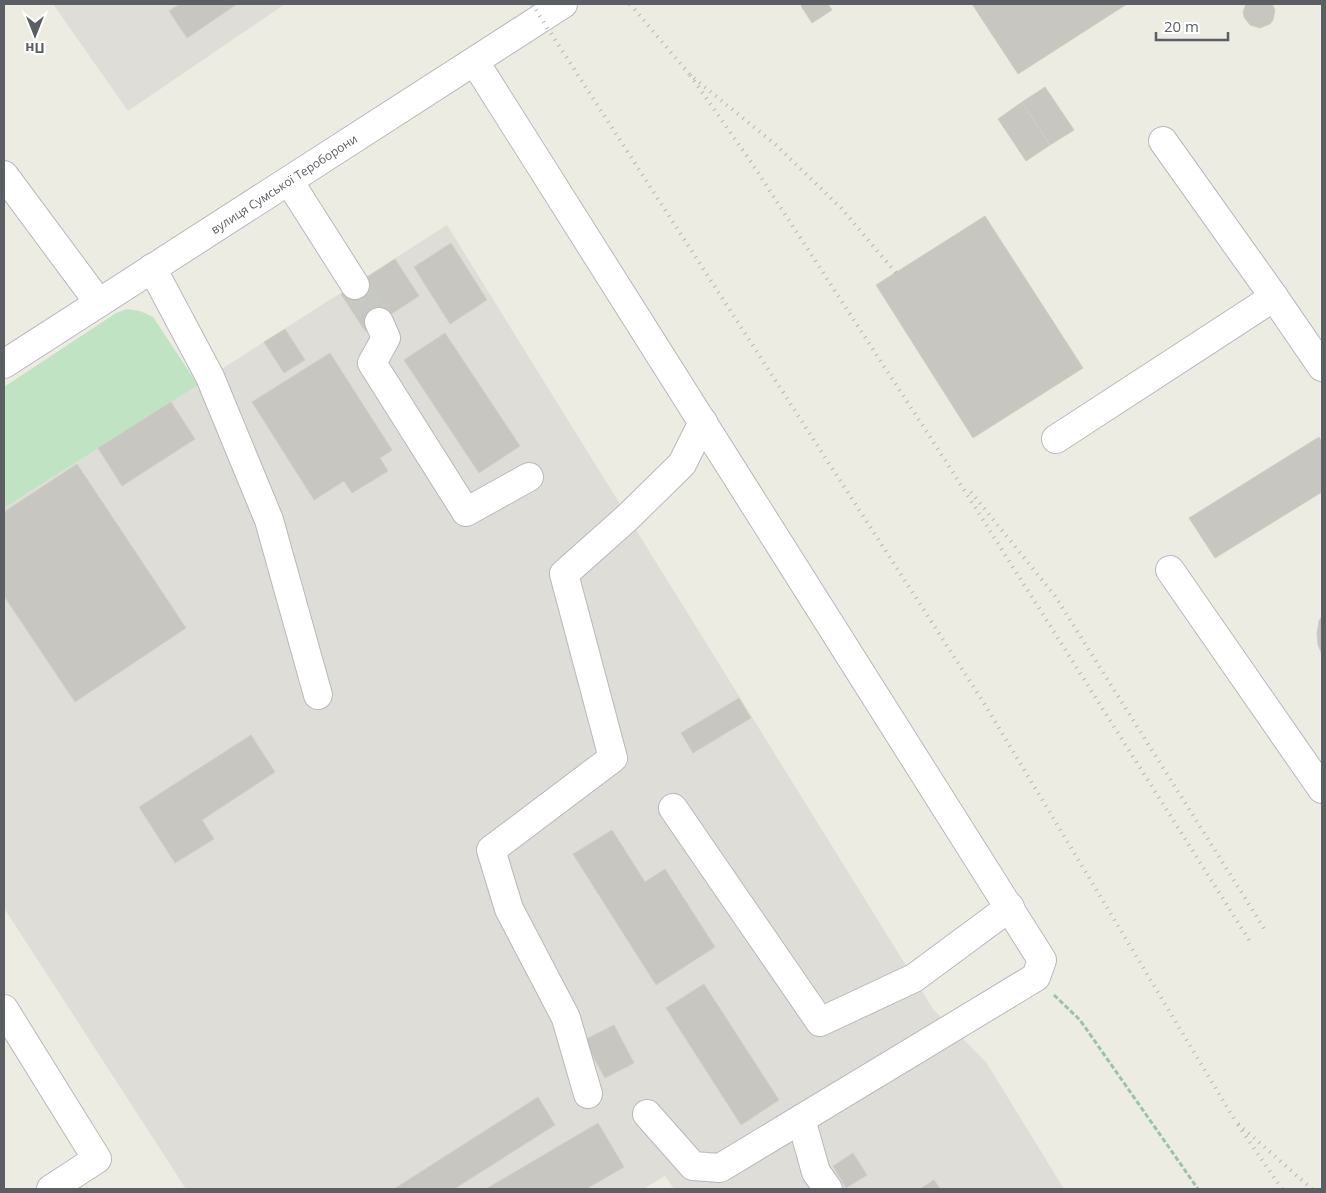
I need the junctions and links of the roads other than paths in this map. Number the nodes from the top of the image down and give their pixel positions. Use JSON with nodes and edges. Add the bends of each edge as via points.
{"nodes":[{"id":1,"x":563,"y":4,"type":"edge"},
{"id":2,"x":475,"y":62,"type":"junction"},
{"id":3,"x":1163,"y":141,"type":"dead end"},
{"id":4,"x":4,"y":175,"type":"edge"},
{"id":5,"x":289,"y":181,"type":"junction"},
{"id":6,"x":152,"y":268,"type":"junction"},
{"id":7,"x":355,"y":285,"type":"tunnel mouth"},
{"id":8,"x":1274,"y":297,"type":"junction"},
{"id":9,"x":99,"y":303,"type":"junction"},
{"id":10,"x":379,"y":322,"type":"tunnel mouth"},
{"id":11,"x":4,"y":364,"type":"edge"},
{"id":12,"x":1322,"y":367,"type":"edge"},
{"id":13,"x":703,"y":422,"type":"junction"},
{"id":14,"x":1056,"y":439,"type":"dead end"},
{"id":15,"x":529,"y":477,"type":"dead end"},
{"id":16,"x":1170,"y":570,"type":"dead end"},
{"id":17,"x":318,"y":695,"type":"dead end"},
{"id":18,"x":1322,"y":789,"type":"edge"},
{"id":19,"x":673,"y":808,"type":"dead end"},
{"id":20,"x":1010,"y":907,"type":"junction"},
{"id":21,"x":4,"y":1009,"type":"edge"},
{"id":22,"x":588,"y":1094,"type":"dead end"},
{"id":23,"x":647,"y":1114,"type":"dead end"},
{"id":24,"x":801,"y":1119,"type":"junction"},
{"id":25,"x":51,"y":1189,"type":"edge"},
{"id":26,"x":828,"y":1189,"type":"edge"}],
"edges":[{"from":1,"to":2,"type":"street","name":"вулиця Сумської Тероборони"},
{"from":2,"to":5,"type":"street","name":"вулиця Сумської Тероборони"},
{"from":2,"to":13,"type":"street"},
{"from":3,"to":8,"type":"street"},
{"from":4,"to":9,"type":"street"},
{"from":5,"to":6,"type":"street","name":"вулиця Сумської Тероборони"},
{"from":5,"to":7,"type":"street"},
{"from":6,"to":9,"type":"street","name":"вулиця Сумської Тероборони"},
{"from":6,"to":17,"type":"street","via":[[210,377],[269,520]]},
{"from":8,"to":12,"type":"street"},
{"from":8,"to":14,"type":"street"},
{"from":9,"to":11,"type":"street","name":"вулиця Сумської Тероборони"},
{"from":10,"to":15,"type":"street","via":[[386,338],[372,363],[466,512]]},
{"from":13,"to":20,"type":"street"},
{"from":13,"to":22,"type":"street","via":[[682,464],[564,574],[612,758],[491,850],[510,909],[566,1018]]},
{"from":16,"to":18,"type":"street"},
{"from":19,"to":20,"type":"street","via":[[820,1022],[914,978]]},
{"from":20,"to":24,"type":"street","via":[[1042,960],[1036,977]]},
{"from":21,"to":25,"type":"street","via":[[97,1158]]},
{"from":23,"to":24,"type":"street","via":[[693,1166],[720,1168]]},
{"from":24,"to":26,"type":"street","via":[[816,1172]]}]}
